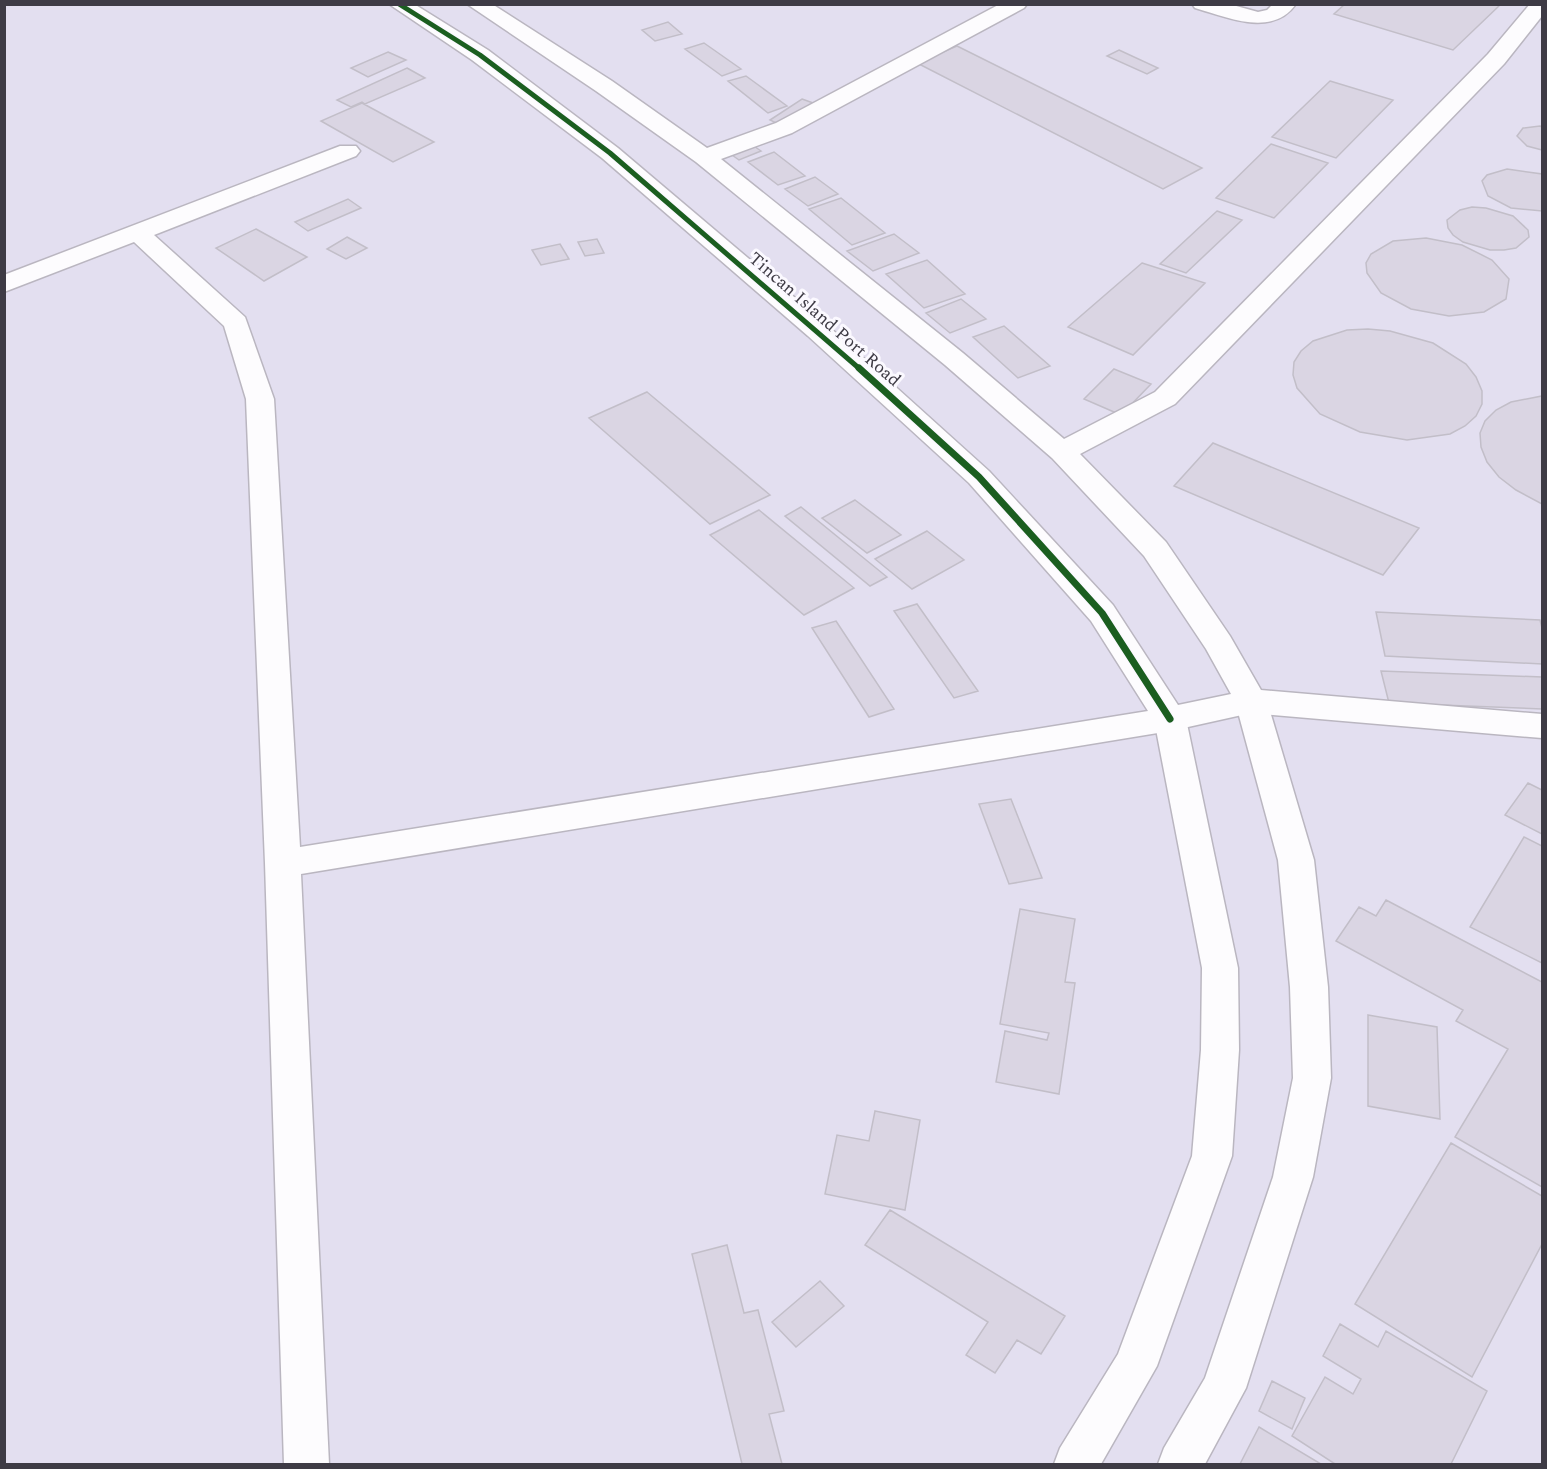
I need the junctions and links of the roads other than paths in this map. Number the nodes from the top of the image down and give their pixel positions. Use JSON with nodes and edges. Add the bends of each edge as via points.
{"nodes":[{"id":1,"x":399,"y":4,"type":"edge"},
{"id":2,"x":477,"y":4,"type":"edge"},
{"id":3,"x":1017,"y":4,"type":"edge"},
{"id":4,"x":1202,"y":4,"type":"edge"},
{"id":5,"x":1286,"y":4,"type":"edge"},
{"id":6,"x":1541,"y":4,"type":"edge"},
{"id":7,"x":348,"y":151,"type":"dead end"},
{"id":8,"x":704,"y":157,"type":"junction"},
{"id":9,"x":137,"y":232,"type":"junction"},
{"id":10,"x":4,"y":284,"type":"edge"},
{"id":11,"x":1062,"y":452,"type":"junction"},
{"id":12,"x":1251,"y":701,"type":"junction"},
{"id":13,"x":1170,"y":719,"type":"junction"},
{"id":14,"x":1542,"y":726,"type":"edge"},
{"id":15,"x":283,"y":863,"type":"junction"},
{"id":16,"x":306,"y":1464,"type":"edge"},
{"id":17,"x":1076,"y":1464,"type":"edge"},
{"id":18,"x":1180,"y":1464,"type":"edge"}],
"edges":[{"from":1,"to":13,"type":"main road","name":"Tincan Island Port Road","via":[[480,55],[610,153],[817,330],[979,477],[1102,613]]},
{"from":2,"to":8,"type":"main road"},
{"from":3,"to":8,"type":"main road","via":[[784,128]]},
{"from":4,"to":5,"type":"main road","via":[[1257,18],[1274,15]]},
{"from":6,"to":11,"type":"main road","via":[[1496,59],[1165,398]]},
{"from":7,"to":9,"type":"main road"},
{"from":8,"to":11,"type":"main road","via":[[954,359]]},
{"from":9,"to":10,"type":"main road"},
{"from":9,"to":15,"type":"main road","via":[[236,323],[260,399]]},
{"from":11,"to":12,"type":"main road","via":[[1155,549],[1219,644]]},
{"from":12,"to":13,"type":"main road"},
{"from":12,"to":14,"type":"main road"},
{"from":12,"to":18,"type":"main road","via":[[1296,860],[1309,987],[1312,1078],[1293,1177],[1224,1388]]},
{"from":13,"to":15,"type":"main road"},
{"from":13,"to":17,"type":"main road","via":[[1220,968],[1220,1050],[1212,1156],[1135,1366]]},
{"from":15,"to":16,"type":"main road"}]}
